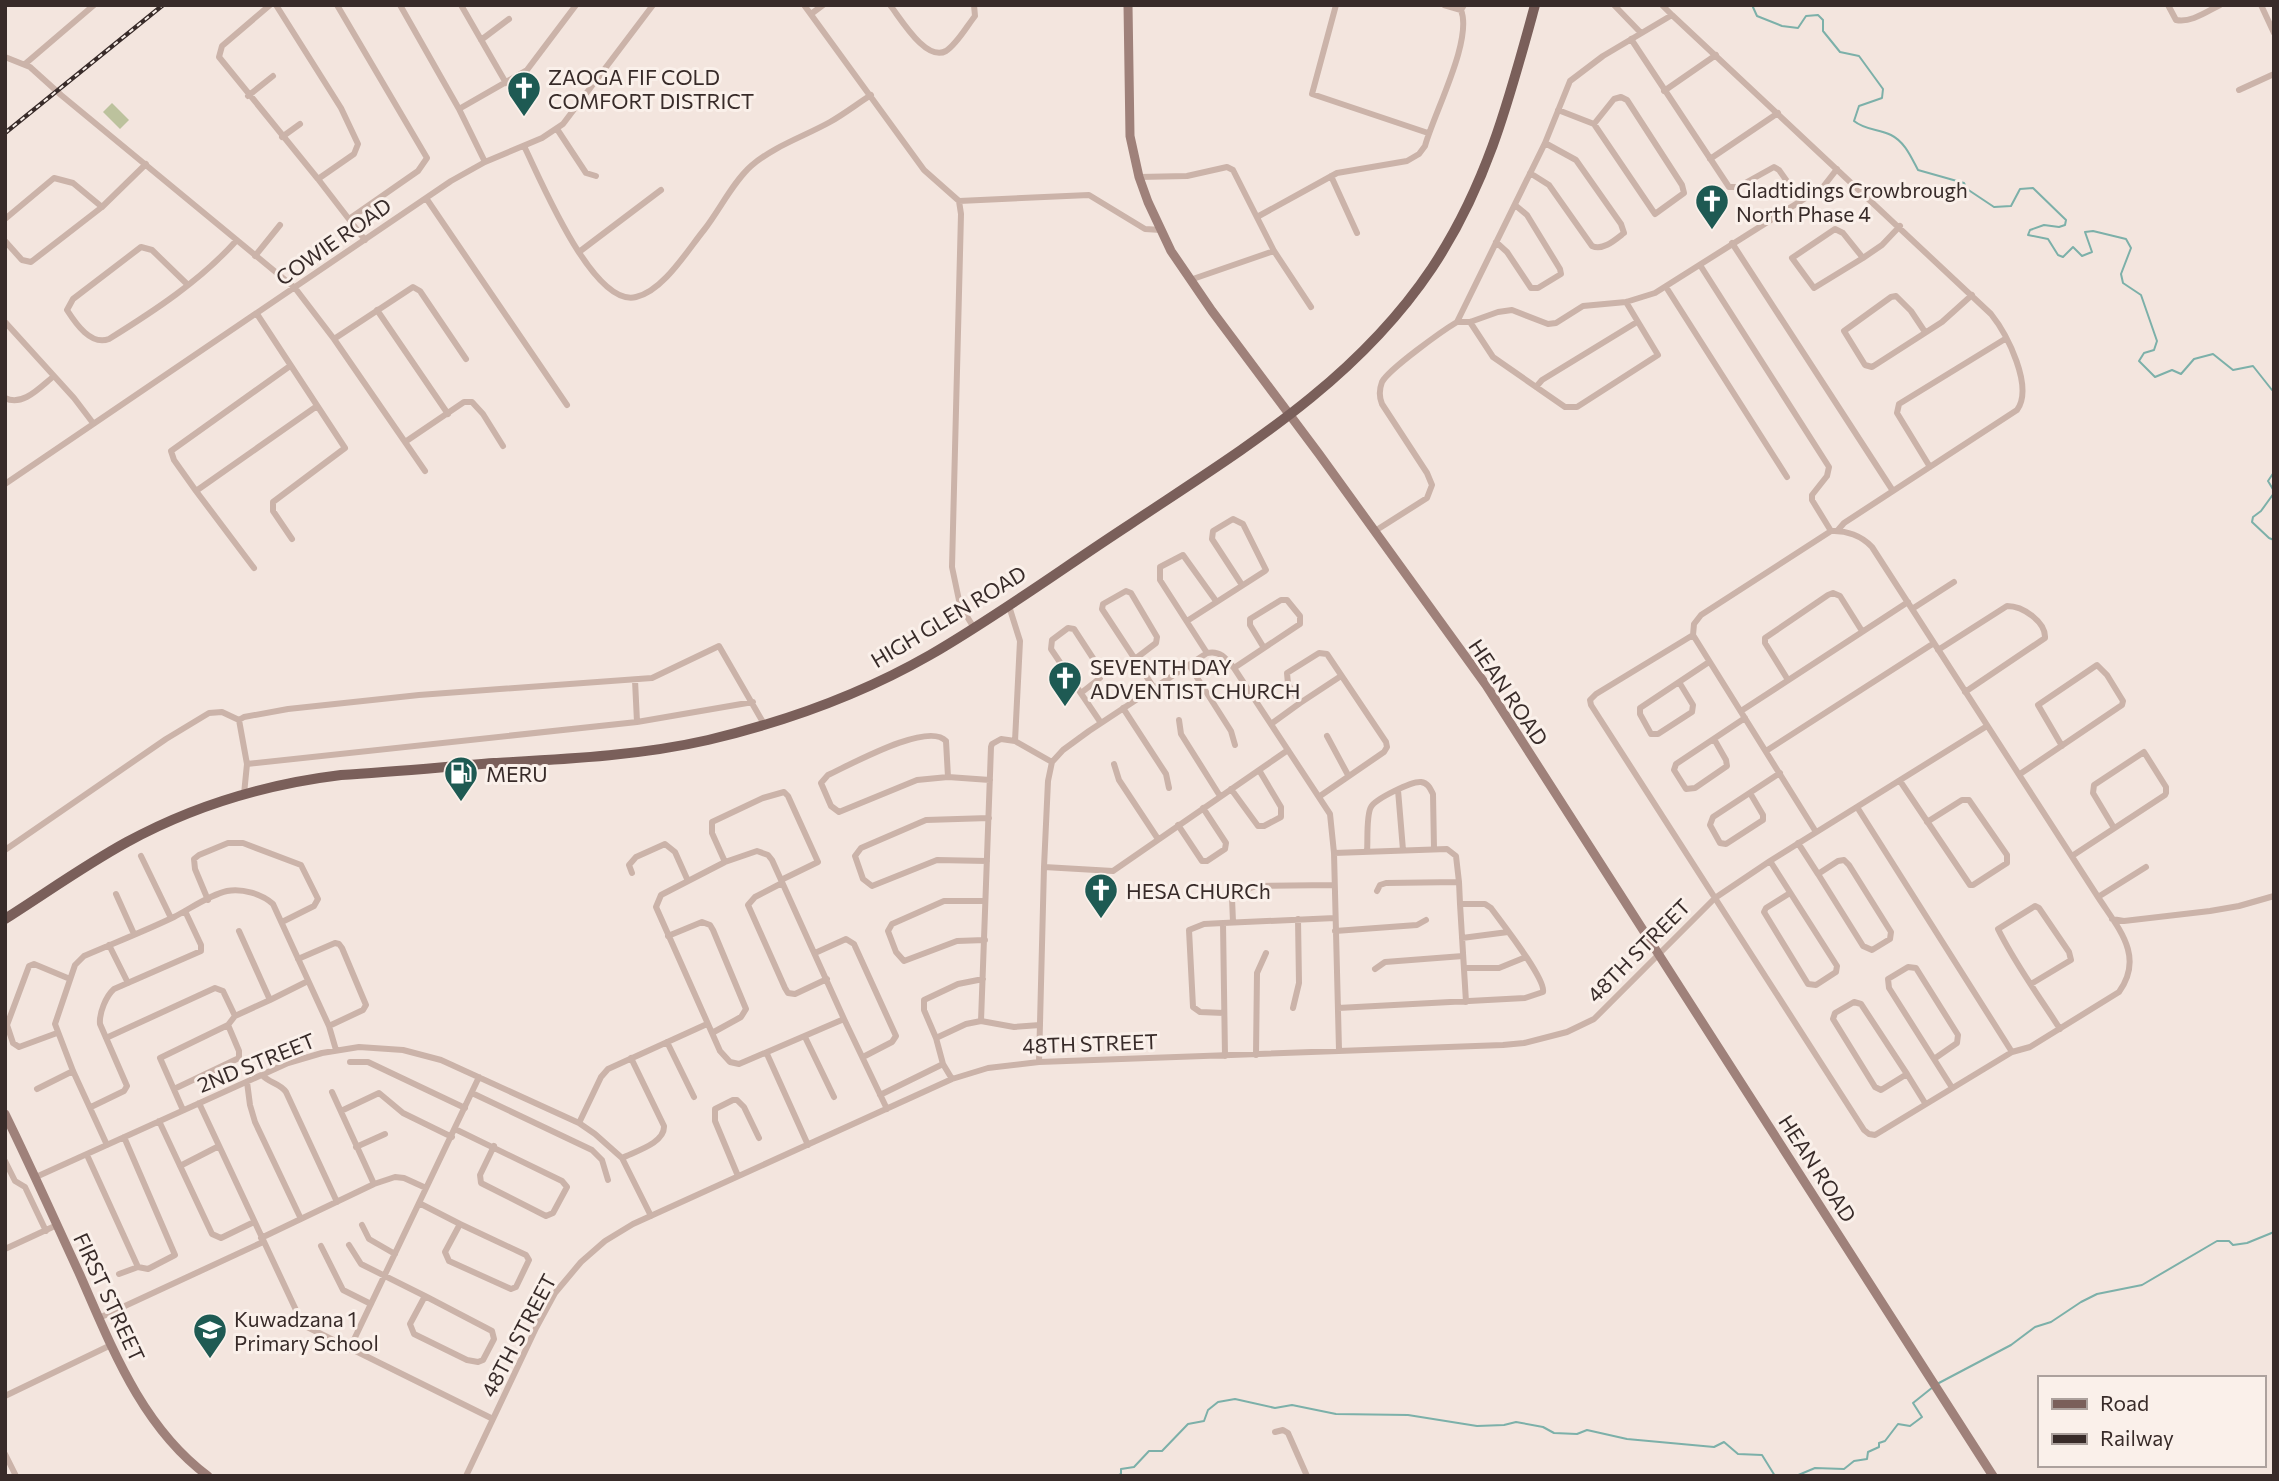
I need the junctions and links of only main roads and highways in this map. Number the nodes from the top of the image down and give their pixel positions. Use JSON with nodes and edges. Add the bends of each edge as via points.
{"nodes":[{"id":1,"x":1535,"y":5,"type":"edge"},
{"id":2,"x":5,"y":919,"type":"edge"}],
"edges":[{"from":1,"to":2,"type":"main road","name":"HIGH GLEN ROAD","via":[[1492,153],[1454,234],[1381,333],[1348,368],[1291,415],[927,657],[870,685],[709,740],[637,752],[315,778],[244,794],[128,841]]}]}
